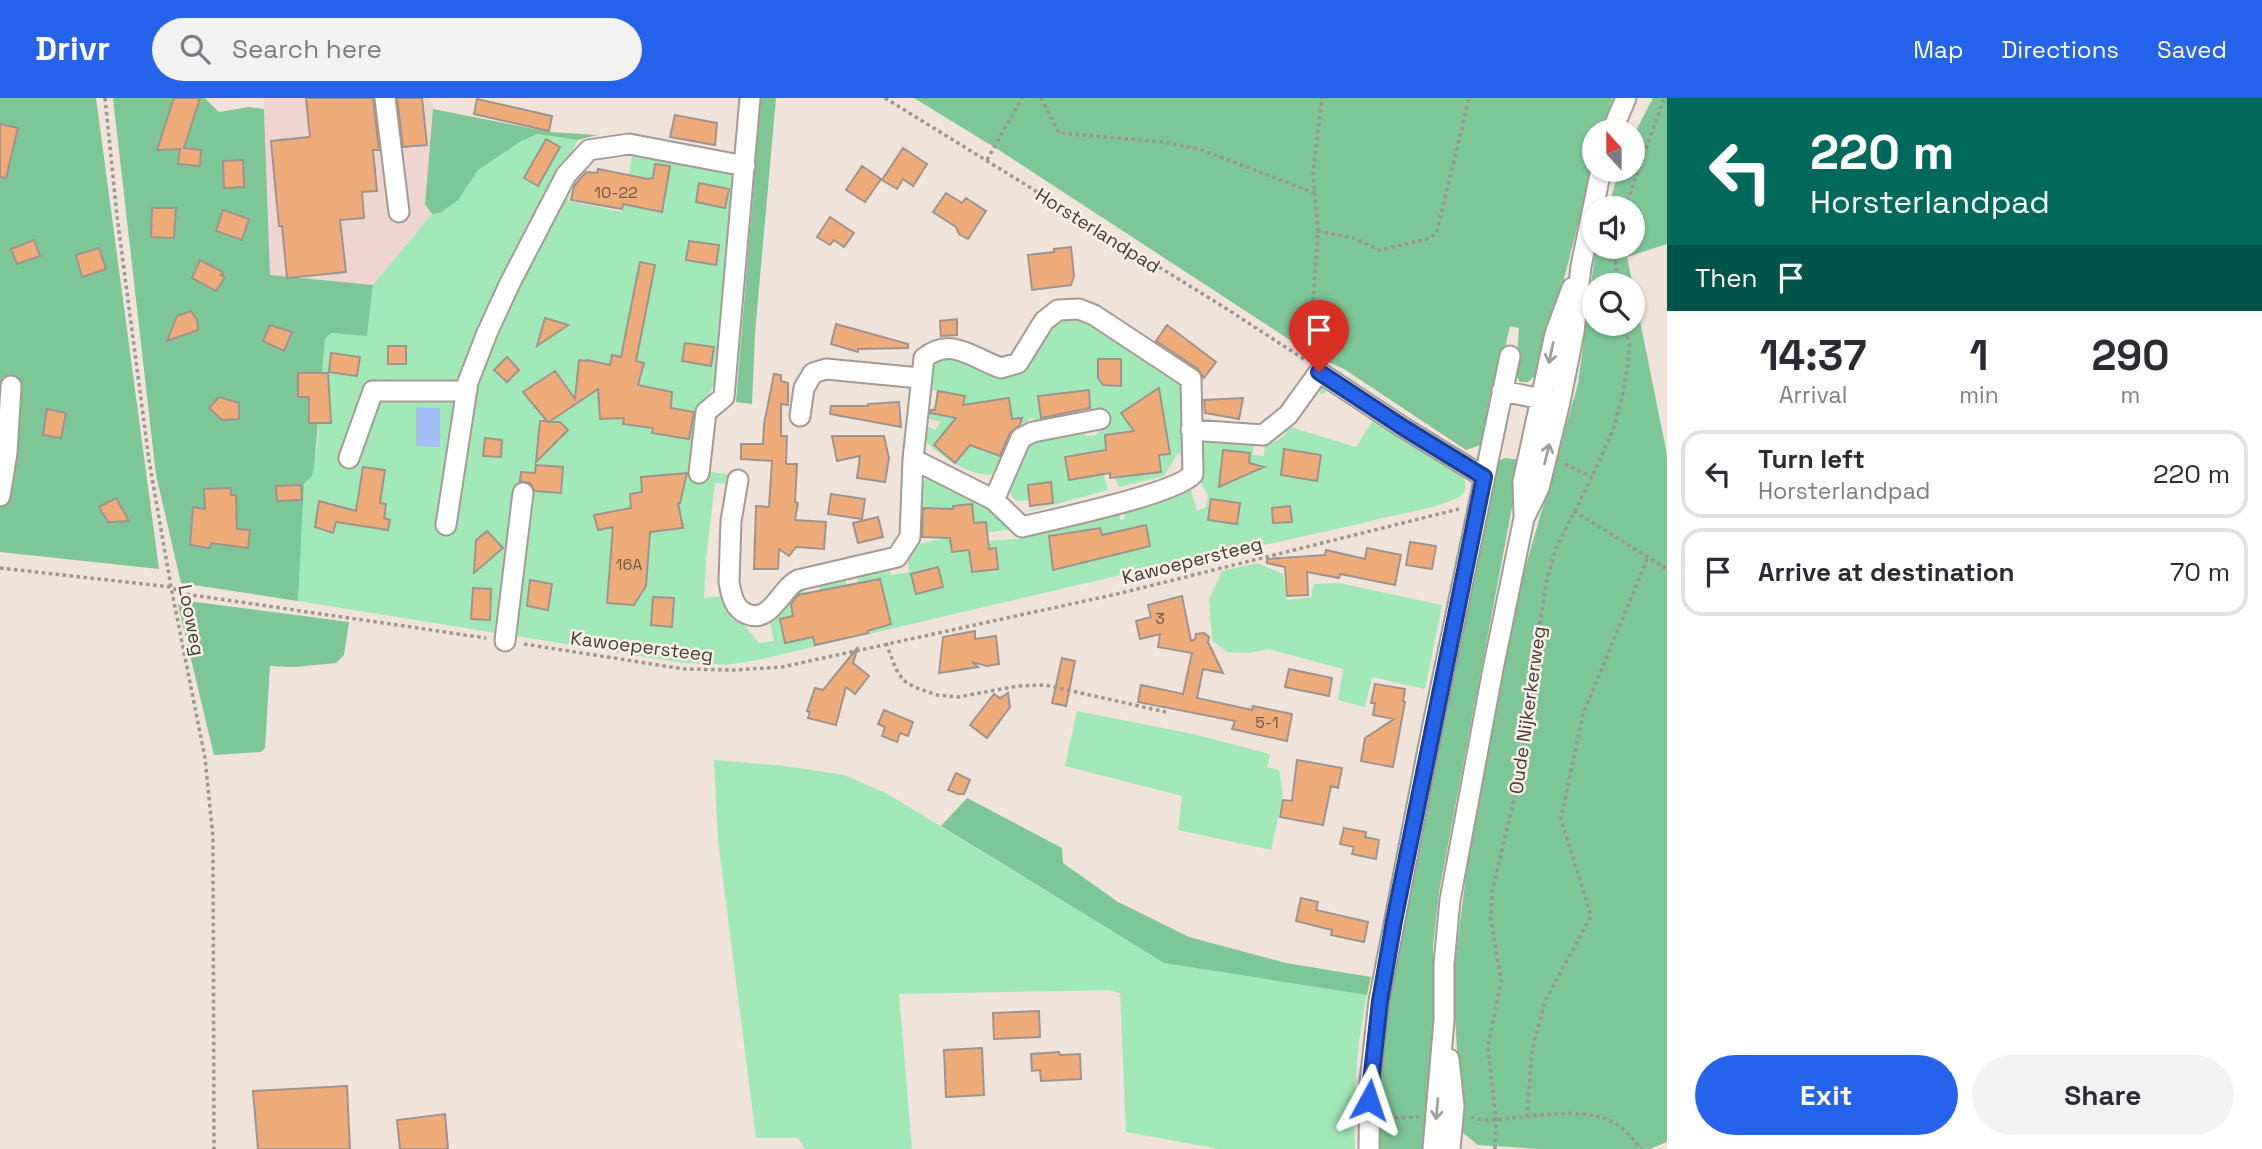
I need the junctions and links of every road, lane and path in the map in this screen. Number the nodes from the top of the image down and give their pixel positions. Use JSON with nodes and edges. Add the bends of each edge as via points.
{"nodes":[{"id":1,"x":105,"y":98,"type":"edge"},
{"id":2,"x":385,"y":98,"type":"edge"},
{"id":3,"x":750,"y":98,"type":"edge"},
{"id":4,"x":886,"y":98,"type":"edge"},
{"id":5,"x":1022,"y":98,"type":"edge"},
{"id":6,"x":1041,"y":98,"type":"edge"},
{"id":7,"x":1322,"y":98,"type":"edge"},
{"id":8,"x":1469,"y":98,"type":"edge"},
{"id":9,"x":1626,"y":98,"type":"edge"},
{"id":10,"x":1664,"y":98,"type":"edge"},
{"id":11,"x":1617,"y":119,"type":"edge"},
{"id":12,"x":987,"y":161,"type":"junction"},
{"id":13,"x":745,"y":166,"type":"junction"},
{"id":14,"x":1598,"y":182,"type":"edge"},
{"id":15,"x":1315,"y":193,"type":"junction"},
{"id":16,"x":1629,"y":196,"type":"edge"},
{"id":17,"x":399,"y":212,"type":"dead end"},
{"id":18,"x":1318,"y":231,"type":"junction"},
{"id":19,"x":1627,"y":336,"type":"edge"},
{"id":20,"x":1510,"y":356,"type":"dead end"},
{"id":21,"x":1314,"y":367,"type":"junction"},
{"id":22,"x":920,"y":378,"type":"junction"},
{"id":23,"x":11,"y":386,"type":"dead end"},
{"id":24,"x":467,"y":391,"type":"junction"},
{"id":25,"x":1502,"y":391,"type":"junction"},
{"id":26,"x":1551,"y":400,"type":"junction"},
{"id":27,"x":800,"y":416,"type":"dead end"},
{"id":28,"x":1100,"y":419,"type":"dead end"},
{"id":29,"x":1191,"y":430,"type":"junction"},
{"id":30,"x":349,"y":458,"type":"dead end"},
{"id":31,"x":913,"y":458,"type":"junction"},
{"id":32,"x":699,"y":473,"type":"dead end"},
{"id":33,"x":1484,"y":477,"type":"junction"},
{"id":34,"x":738,"y":480,"type":"dead end"},
{"id":35,"x":523,"y":493,"type":"dead end"},
{"id":36,"x":0,"y":496,"type":"edge"},
{"id":37,"x":994,"y":500,"type":"junction"},
{"id":38,"x":1478,"y":505,"type":"junction"},
{"id":39,"x":1574,"y":510,"type":"junction"},
{"id":40,"x":446,"y":525,"type":"dead end"},
{"id":41,"x":1648,"y":557,"type":"junction"},
{"id":42,"x":0,"y":568,"type":"edge"},
{"id":43,"x":1667,"y":569,"type":"edge"},
{"id":44,"x":171,"y":587,"type":"junction"},
{"id":45,"x":505,"y":641,"type":"junction"},
{"id":46,"x":886,"y":643,"type":"junction"},
{"id":47,"x":1166,"y":712,"type":"dead end"},
{"id":48,"x":1446,"y":1106,"type":"junction"},
{"id":49,"x":1527,"y":1117,"type":"junction"},
{"id":50,"x":1368,"y":1119,"type":"junction"},
{"id":51,"x":1496,"y":1120,"type":"junction"},
{"id":52,"x":214,"y":1149,"type":"edge"},
{"id":53,"x":1369,"y":1149,"type":"edge"},
{"id":54,"x":1433,"y":1149,"type":"edge"},
{"id":55,"x":1450,"y":1149,"type":"edge"},
{"id":56,"x":1495,"y":1149,"type":"edge"},
{"id":57,"x":1641,"y":1149,"type":"edge"}],
"edges":[{"from":1,"to":44,"type":"path","name":"Looweg","via":[[149,460]]},
{"from":2,"to":17,"type":"street"},
{"from":3,"to":13,"type":"street"},
{"from":4,"to":12,"type":"path","name":"Horsterlandpad"},
{"from":5,"to":12,"type":"path"},
{"from":6,"to":15,"type":"path","via":[[1059,133],[1199,149]]},
{"from":7,"to":15,"type":"path","via":[[1313,172]]},
{"from":8,"to":18,"type":"path","via":[[1437,231],[1431,238],[1380,250],[1353,238]]},
{"from":9,"to":11,"type":"street"},
{"from":10,"to":16,"type":"path"},
{"from":12,"to":21,"type":"path","name":"Horsterlandpad"},
{"from":13,"to":24,"type":"street","via":[[629,144],[589,150],[566,175],[510,283]]},
{"from":13,"to":32,"type":"street","via":[[724,397],[706,412]]},
{"from":14,"to":26,"type":"street","name":"Oude Nijkerkerweg","via":[[1581,266],[1574,332]]},
{"from":15,"to":18,"type":"path"},
{"from":18,"to":21,"type":"path"},
{"from":19,"to":39,"type":"path","name":"Oude Nijkerkerweg","via":[[1623,393],[1613,430]]},
{"from":20,"to":25,"type":"street"},
{"from":21,"to":29,"type":"street","via":[[1288,415],[1263,435]]},
{"from":21,"to":33,"type":"street"},
{"from":22,"to":27,"type":"street","via":[[826,369],[813,373],[804,388]]},
{"from":22,"to":29,"type":"street","via":[[924,358],[948,347],[1002,368],[1017,363],[1044,321],[1058,310],[1079,309],[1191,379]]},
{"from":22,"to":31,"type":"street"},
{"from":23,"to":36,"type":"street"},
{"from":24,"to":30,"type":"street","via":[[373,391]]},
{"from":24,"to":40,"type":"street"},
{"from":25,"to":26,"type":"street"},
{"from":25,"to":33,"type":"street"},
{"from":26,"to":48,"type":"street","name":"Oude Nijkerkerweg","via":[[1539,488],[1524,518],[1450,900],[1444,964]]},
{"from":28,"to":37,"type":"street","via":[[1021,438]]},
{"from":29,"to":37,"type":"street","via":[[1193,474],[1187,481],[1146,496],[1023,527]]},
{"from":31,"to":34,"type":"street","via":[[910,537],[897,557],[798,580],[769,610],[751,616],[738,608],[729,582]]},
{"from":31,"to":37,"type":"street"},
{"from":33,"to":38,"type":"street"},
{"from":35,"to":45,"type":"street"},
{"from":38,"to":46,"type":"path","name":"Kawoepersteeg","via":[[1117,594]]},
{"from":38,"to":50,"type":"street","via":[[1380,1001]]},
{"from":39,"to":41,"type":"path"},
{"from":39,"to":51,"type":"path","name":"Oude Nijkerkerweg","via":[[1547,579],[1522,766],[1491,900],[1501,981],[1488,1046]]},
{"from":41,"to":43,"type":"path"},
{"from":41,"to":49,"type":"path","via":[[1584,714],[1578,740],[1561,819],[1591,916],[1545,1000],[1532,1050]]},
{"from":42,"to":44,"type":"path","name":"Kawoepersteeg"},
{"from":44,"to":45,"type":"path","name":"Kawoepersteeg","via":[[185,594]]},
{"from":44,"to":52,"type":"path","name":"Looweg","via":[[205,758],[212,837]]},
{"from":45,"to":46,"type":"path","name":"Kawoepersteeg","via":[[684,669],[734,670],[782,667]]},
{"from":46,"to":47,"type":"path","via":[[903,680],[937,695],[958,697],[1045,685]]},
{"from":48,"to":50,"type":"path","via":[[1424,1105],[1422,1117]]},
{"from":48,"to":51,"type":"path","via":[[1465,1109],[1476,1119]]},
{"from":48,"to":54,"type":"street","name":"Oude Nijkerkerweg","one_way":true},
{"from":48,"to":55,"type":"street","name":"Oude Nijkerkerweg"},
{"from":49,"to":51,"type":"path"},
{"from":49,"to":57,"type":"path","via":[[1580,1114],[1610,1120]]},
{"from":50,"to":53,"type":"street"},
{"from":51,"to":56,"type":"path","name":"Oude Nijkerkerweg"}]}
